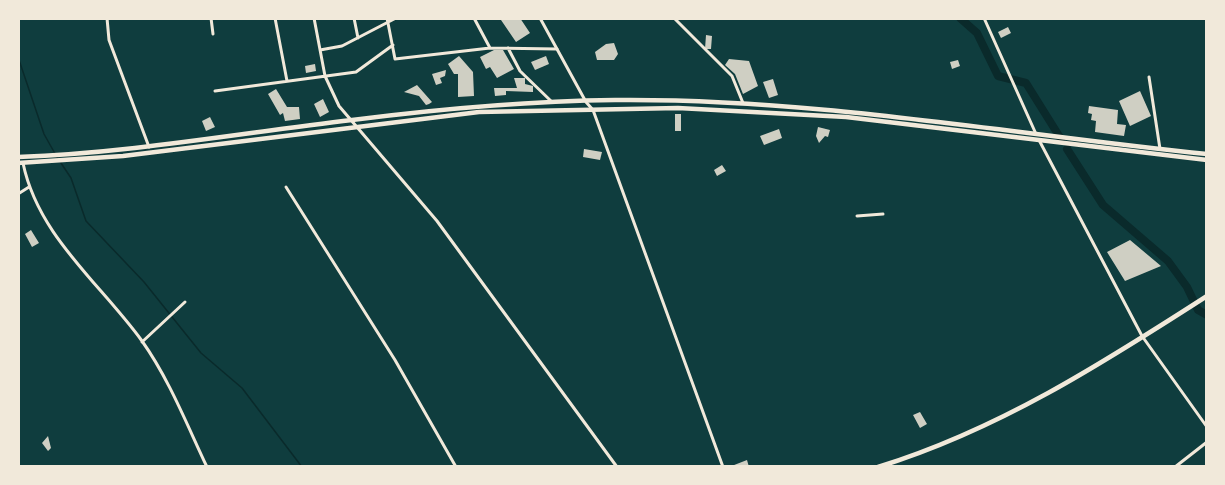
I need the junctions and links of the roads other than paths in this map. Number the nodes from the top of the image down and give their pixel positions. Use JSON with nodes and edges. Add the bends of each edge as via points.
{"nodes":[{"id":1,"x":107,"y":18,"type":"edge"},
{"id":2,"x":211,"y":18,"type":"edge"},
{"id":3,"x":275,"y":18,"type":"edge"},
{"id":4,"x":314,"y":18,"type":"edge"},
{"id":5,"x":354,"y":18,"type":"edge"},
{"id":6,"x":396,"y":18,"type":"edge"},
{"id":7,"x":474,"y":18,"type":"edge"},
{"id":8,"x":540,"y":18,"type":"edge"},
{"id":9,"x":674,"y":18,"type":"edge"},
{"id":10,"x":984,"y":18,"type":"edge"},
{"id":11,"x":388,"y":20,"type":"edge"},
{"id":12,"x":213,"y":34,"type":"dead end"},
{"id":13,"x":358,"y":38,"type":"junction"},
{"id":14,"x":393,"y":45,"type":"junction"},
{"id":15,"x":490,"y":48,"type":"junction"},
{"id":16,"x":508,"y":48,"type":"junction"},
{"id":17,"x":557,"y":49,"type":"junction"},
{"id":18,"x":320,"y":50,"type":"junction"},
{"id":19,"x":325,"y":75,"type":"junction"},
{"id":20,"x":1149,"y":77,"type":"dead end"},
{"id":21,"x":286,"y":81,"type":"junction"},
{"id":22,"x":215,"y":92,"type":"dead end"},
{"id":23,"x":586,"y":102,"type":"junction"},
{"id":24,"x":743,"y":103,"type":"junction"},
{"id":25,"x":553,"y":104,"type":"junction"},
{"id":26,"x":593,"y":110,"type":"junction"},
{"id":27,"x":352,"y":120,"type":"junction"},
{"id":28,"x":356,"y":126,"type":"junction"},
{"id":29,"x":1035,"y":132,"type":"junction"},
{"id":30,"x":1040,"y":141,"type":"junction"},
{"id":31,"x":149,"y":147,"type":"junction"},
{"id":32,"x":1160,"y":149,"type":"junction"},
{"id":33,"x":1207,"y":153,"type":"edge"},
{"id":34,"x":18,"y":157,"type":"edge"},
{"id":35,"x":39,"y":159,"type":"junction"},
{"id":36,"x":1207,"y":161,"type":"edge"},
{"id":37,"x":21,"y":163,"type":"edge"},
{"id":38,"x":29,"y":187,"type":"junction"},
{"id":39,"x":286,"y":187,"type":"dead end"},
{"id":40,"x":18,"y":194,"type":"edge"},
{"id":41,"x":883,"y":214,"type":"dead end"},
{"id":42,"x":857,"y":216,"type":"dead end"},
{"id":43,"x":1207,"y":296,"type":"edge"},
{"id":44,"x":185,"y":302,"type":"dead end"},
{"id":45,"x":1142,"y":336,"type":"junction"},
{"id":46,"x":142,"y":342,"type":"junction"},
{"id":47,"x":1207,"y":427,"type":"edge"},
{"id":48,"x":1207,"y":442,"type":"edge"},
{"id":49,"x":207,"y":467,"type":"edge"},
{"id":50,"x":456,"y":467,"type":"edge"},
{"id":51,"x":617,"y":467,"type":"edge"},
{"id":52,"x":723,"y":467,"type":"edge"},
{"id":53,"x":878,"y":467,"type":"edge"},
{"id":54,"x":1175,"y":467,"type":"edge"}],
"edges":[{"from":1,"to":31,"type":"street","via":[[109,40]]},
{"from":2,"to":12,"type":"street"},
{"from":3,"to":21,"type":"street"},
{"from":4,"to":18,"type":"street"},
{"from":5,"to":13,"type":"street"},
{"from":6,"to":11,"type":"street"},
{"from":7,"to":15,"type":"street"},
{"from":8,"to":17,"type":"street"},
{"from":9,"to":24,"type":"street","via":[[732,76]]},
{"from":10,"to":29,"type":"street"},
{"from":11,"to":13,"type":"street"},
{"from":11,"to":14,"type":"street"},
{"from":13,"to":18,"type":"street"},
{"from":14,"to":15,"type":"street","via":[[395,59]]},
{"from":14,"to":19,"type":"street","via":[[356,72]]},
{"from":15,"to":16,"type":"street"},
{"from":16,"to":17,"type":"street"},
{"from":16,"to":25,"type":"street","via":[[520,71]]},
{"from":17,"to":23,"type":"street"},
{"from":18,"to":19,"type":"street"},
{"from":19,"to":21,"type":"street"},
{"from":19,"to":27,"type":"street","via":[[339,106]]},
{"from":20,"to":32,"type":"street"},
{"from":21,"to":22,"type":"street"},
{"from":23,"to":24,"type":"highway"},
{"from":23,"to":25,"type":"highway"},
{"from":23,"to":26,"type":"street"},
{"from":24,"to":29,"type":"highway"},
{"from":25,"to":27,"type":"highway","via":[[456,108]]},
{"from":26,"to":28,"type":"highway","via":[[479,112]]},
{"from":26,"to":30,"type":"highway","via":[[779,112]]},
{"from":26,"to":52,"type":"street"},
{"from":27,"to":28,"type":"street"},
{"from":27,"to":31,"type":"highway"},
{"from":28,"to":35,"type":"highway","via":[[66,161]]},
{"from":28,"to":51,"type":"street","via":[[430,211]]},
{"from":29,"to":30,"type":"street"},
{"from":29,"to":32,"type":"highway"},
{"from":30,"to":36,"type":"highway"},
{"from":30,"to":45,"type":"street"},
{"from":31,"to":35,"type":"highway"},
{"from":32,"to":33,"type":"highway"},
{"from":34,"to":35,"type":"highway"},
{"from":35,"to":37,"type":"highway"},
{"from":37,"to":38,"type":"street"},
{"from":38,"to":40,"type":"street"},
{"from":38,"to":46,"type":"street","via":[[64,248]]},
{"from":39,"to":50,"type":"street"},
{"from":41,"to":42,"type":"street"},
{"from":43,"to":45,"type":"highway"},
{"from":44,"to":46,"type":"street"},
{"from":45,"to":47,"type":"street"},
{"from":45,"to":53,"type":"highway","via":[[1039,399],[905,459]]},
{"from":46,"to":49,"type":"street","via":[[174,397]]},
{"from":48,"to":54,"type":"street"}]}
